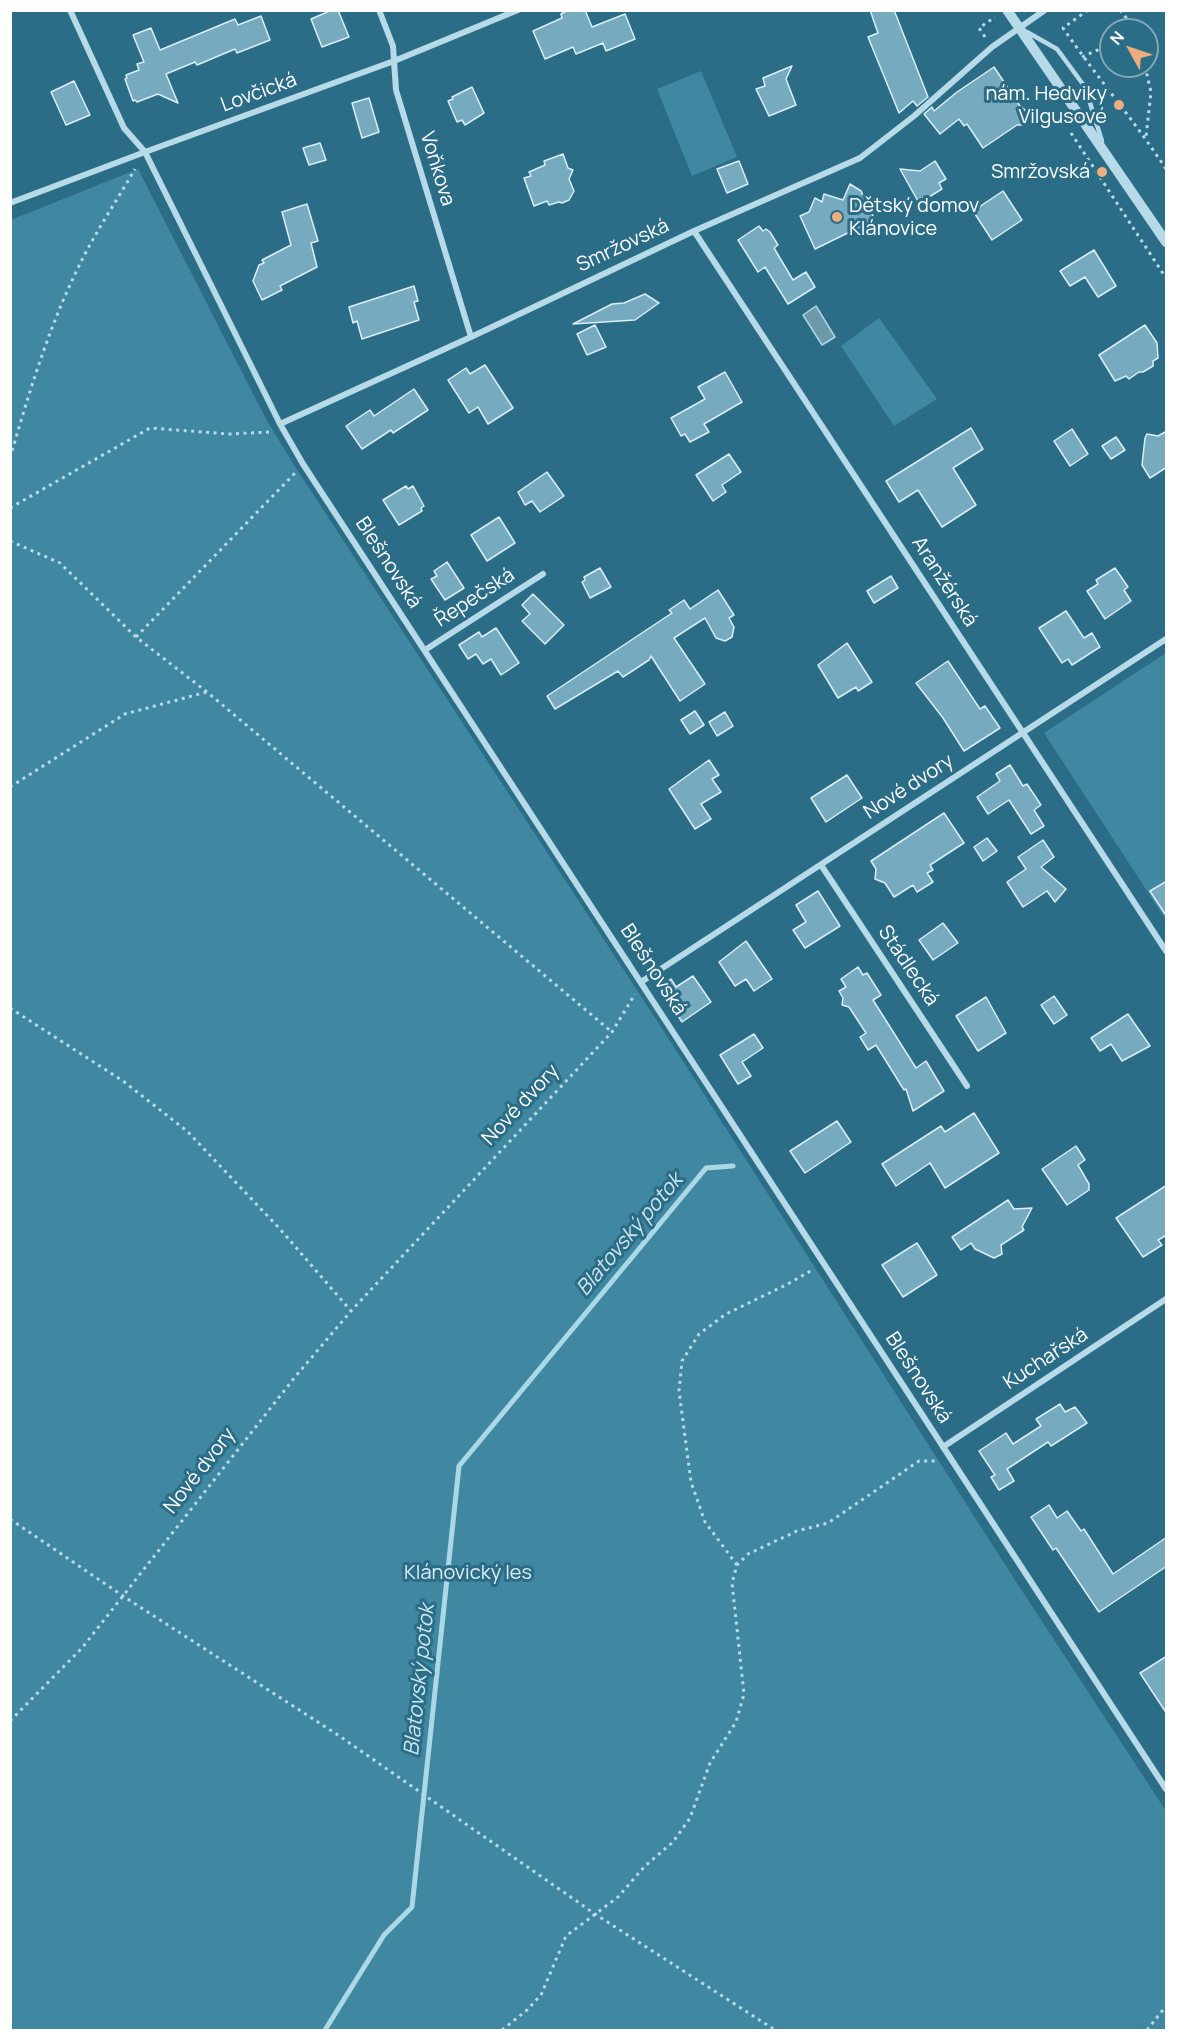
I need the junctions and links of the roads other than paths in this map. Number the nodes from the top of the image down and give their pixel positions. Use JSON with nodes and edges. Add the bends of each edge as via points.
{"nodes":[{"id":1,"x":70,"y":10,"type":"edge"},
{"id":2,"x":379,"y":10,"type":"edge"},
{"id":3,"x":518,"y":10,"type":"edge"},
{"id":4,"x":1045,"y":10,"type":"edge"},
{"id":5,"x":1003,"y":12,"type":"edge"},
{"id":6,"x":1019,"y":28,"type":"junction"},
{"id":7,"x":394,"y":62,"type":"junction"},
{"id":8,"x":145,"y":152,"type":"junction"},
{"id":9,"x":1105,"y":152,"type":"junction"},
{"id":10,"x":10,"y":203,"type":"edge"},
{"id":11,"x":694,"y":231,"type":"junction"},
{"id":12,"x":1167,"y":242,"type":"edge"},
{"id":13,"x":471,"y":337,"type":"junction"},
{"id":14,"x":280,"y":424,"type":"junction"},
{"id":15,"x":543,"y":574,"type":"dead end"},
{"id":16,"x":1167,"y":639,"type":"edge"},
{"id":17,"x":424,"y":650,"type":"junction"},
{"id":18,"x":1023,"y":732,"type":"junction"},
{"id":19,"x":820,"y":865,"type":"junction"},
{"id":20,"x":1167,"y":951,"type":"edge"},
{"id":21,"x":641,"y":982,"type":"junction"},
{"id":22,"x":968,"y":1086,"type":"dead end"},
{"id":23,"x":1167,"y":1299,"type":"edge"},
{"id":24,"x":943,"y":1447,"type":"junction"},
{"id":25,"x":1167,"y":1789,"type":"edge"}],
"edges":[{"from":1,"to":8,"type":"street","name":"Blešnovská","via":[[124,128]]},
{"from":2,"to":7,"type":"street","name":"Voňkova","via":[[393,46]]},
{"from":3,"to":7,"type":"street","name":"Lovčická"},
{"from":4,"to":6,"type":"street","name":"Smržovská"},
{"from":5,"to":6,"type":"street"},
{"from":6,"to":9,"type":"street"},
{"from":6,"to":9,"type":"lane","via":[[1057,49],[1085,87]]},
{"from":6,"to":11,"type":"street","name":"Smržovská","via":[[860,158]]},
{"from":7,"to":8,"type":"street","name":"Lovčická"},
{"from":7,"to":13,"type":"street","name":"Voňkova","via":[[396,90]]},
{"from":8,"to":10,"type":"street","name":"Lovčická"},
{"from":8,"to":14,"type":"street","name":"Blešnovská"},
{"from":9,"to":12,"type":"street"},
{"from":11,"to":13,"type":"street","name":"Smržovská"},
{"from":11,"to":18,"type":"street","name":"Aranžérská"},
{"from":13,"to":14,"type":"street","name":"Smržovská"},
{"from":14,"to":17,"type":"street","name":"Blešnovská"},
{"from":15,"to":17,"type":"street","name":"Řepečská"},
{"from":16,"to":18,"type":"street","name":"Nové dvory"},
{"from":17,"to":21,"type":"street","name":"Blešnovská"},
{"from":18,"to":19,"type":"street","name":"Nové dvory"},
{"from":18,"to":20,"type":"street","name":"Aranžérská"},
{"from":19,"to":21,"type":"street","name":"Nové dvory"},
{"from":19,"to":22,"type":"street","name":"Stádlecká"},
{"from":21,"to":24,"type":"street","name":"Blešnovská"},
{"from":23,"to":24,"type":"street","name":"Kuchařská"},
{"from":24,"to":25,"type":"street","name":"Blešnovská"}]}
